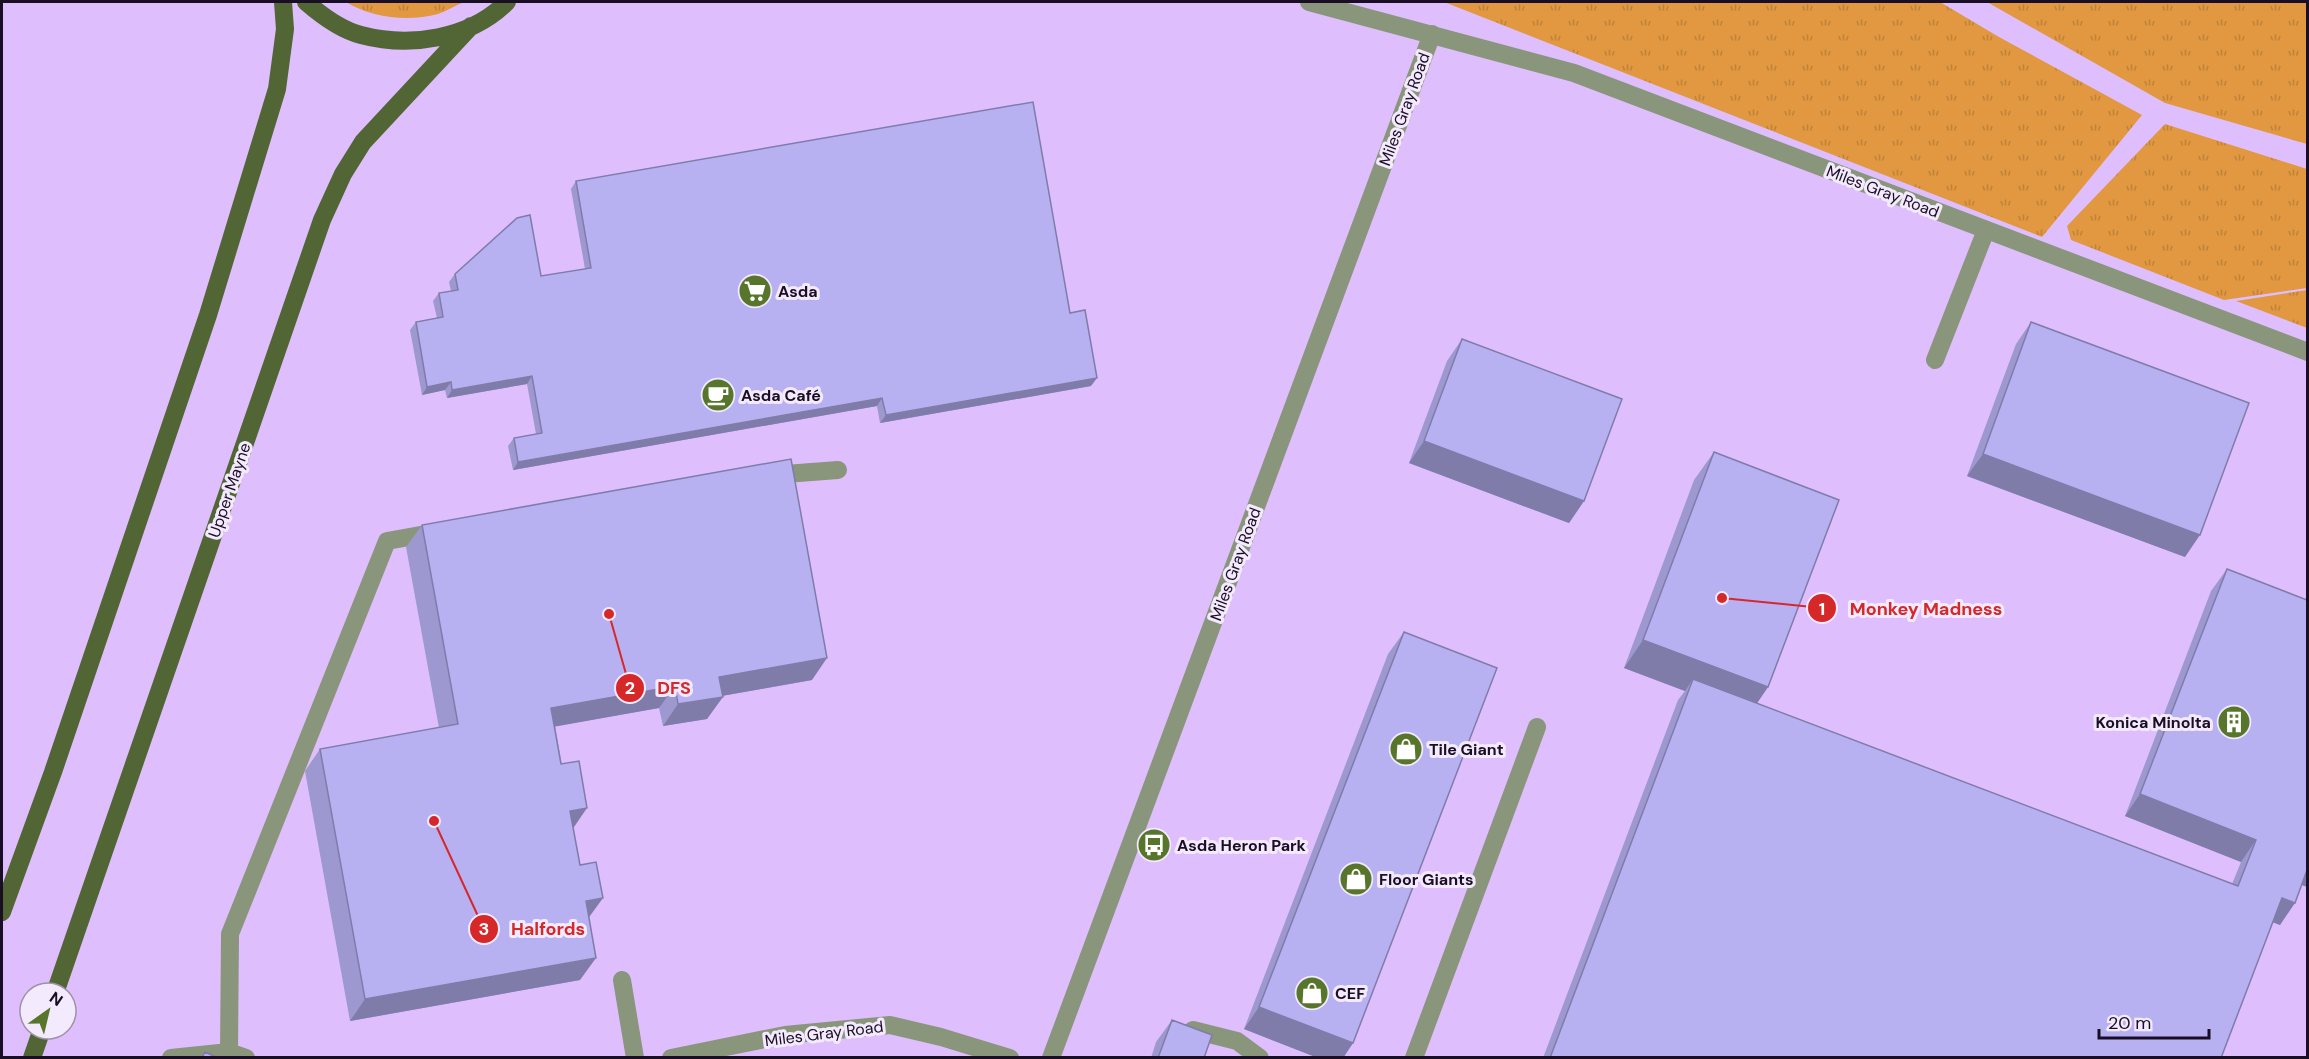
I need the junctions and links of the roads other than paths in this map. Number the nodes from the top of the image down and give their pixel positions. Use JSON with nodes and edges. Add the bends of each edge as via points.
{"nodes":[{"id":1,"x":283,"y":2,"type":"edge"},
{"id":2,"x":306,"y":2,"type":"edge"},
{"id":3,"x":1309,"y":2,"type":"edge"},
{"id":4,"x":506,"y":4,"type":"edge"},
{"id":5,"x":471,"y":26,"type":"junction"},
{"id":6,"x":1432,"y":34,"type":"junction"},
{"id":7,"x":1986,"y":230,"type":"junction"},
{"id":8,"x":2307,"y":352,"type":"edge"},
{"id":9,"x":1935,"y":360,"type":"dead end"},
{"id":10,"x":838,"y":470,"type":"dead end"},
{"id":11,"x":751,"y":477,"type":"edge"},
{"id":12,"x":457,"y":528,"type":"edge"},
{"id":13,"x":1537,"y":727,"type":"dead end"},
{"id":14,"x":2,"y":912,"type":"edge"},
{"id":15,"x":622,"y":980,"type":"dead end"},
{"id":16,"x":59,"y":981,"type":"edge"},
{"id":17,"x":38,"y":1041,"type":"edge"},
{"id":18,"x":1170,"y":1047,"type":"edge"},
{"id":19,"x":237,"y":1055,"type":"edge"},
{"id":20,"x":32,"y":1058,"type":"edge"},
{"id":21,"x":171,"y":1058,"type":"edge"},
{"id":22,"x":635,"y":1058,"type":"edge"},
{"id":23,"x":671,"y":1058,"type":"edge"},
{"id":24,"x":1010,"y":1058,"type":"edge"},
{"id":25,"x":1051,"y":1058,"type":"edge"},
{"id":26,"x":1260,"y":1058,"type":"edge"},
{"id":27,"x":1414,"y":1058,"type":"edge"}],
"edges":[{"from":1,"to":14,"type":"main road","via":[[285,29],[277,89],[222,271],[57,761]]},
{"from":2,"to":5,"type":"main road","via":[[321,15],[359,35],[401,42],[441,38]]},
{"from":3,"to":6,"type":"street"},
{"from":4,"to":5,"type":"main road"},
{"from":5,"to":16,"type":"main road","name":"Upper Mayne","via":[[363,142],[322,220]]},
{"from":6,"to":7,"type":"street","name":"Miles Gray Road","via":[[1574,73]]},
{"from":6,"to":25,"type":"street","name":"Miles Gray Road"},
{"from":7,"to":8,"type":"street","name":"Miles Gray Road"},
{"from":7,"to":9,"type":"street"},
{"from":10,"to":11,"type":"street"},
{"from":12,"to":19,"type":"street","via":[[387,541],[230,934]]},
{"from":13,"to":27,"type":"street"},
{"from":15,"to":22,"type":"street"},
{"from":17,"to":20,"type":"main road"},
{"from":18,"to":26,"type":"street","via":[[1193,1030],[1237,1041]]},
{"from":19,"to":21,"type":"street"},
{"from":23,"to":24,"type":"street","name":"Miles Gray Road","via":[[785,1035],[890,1025]]}]}
